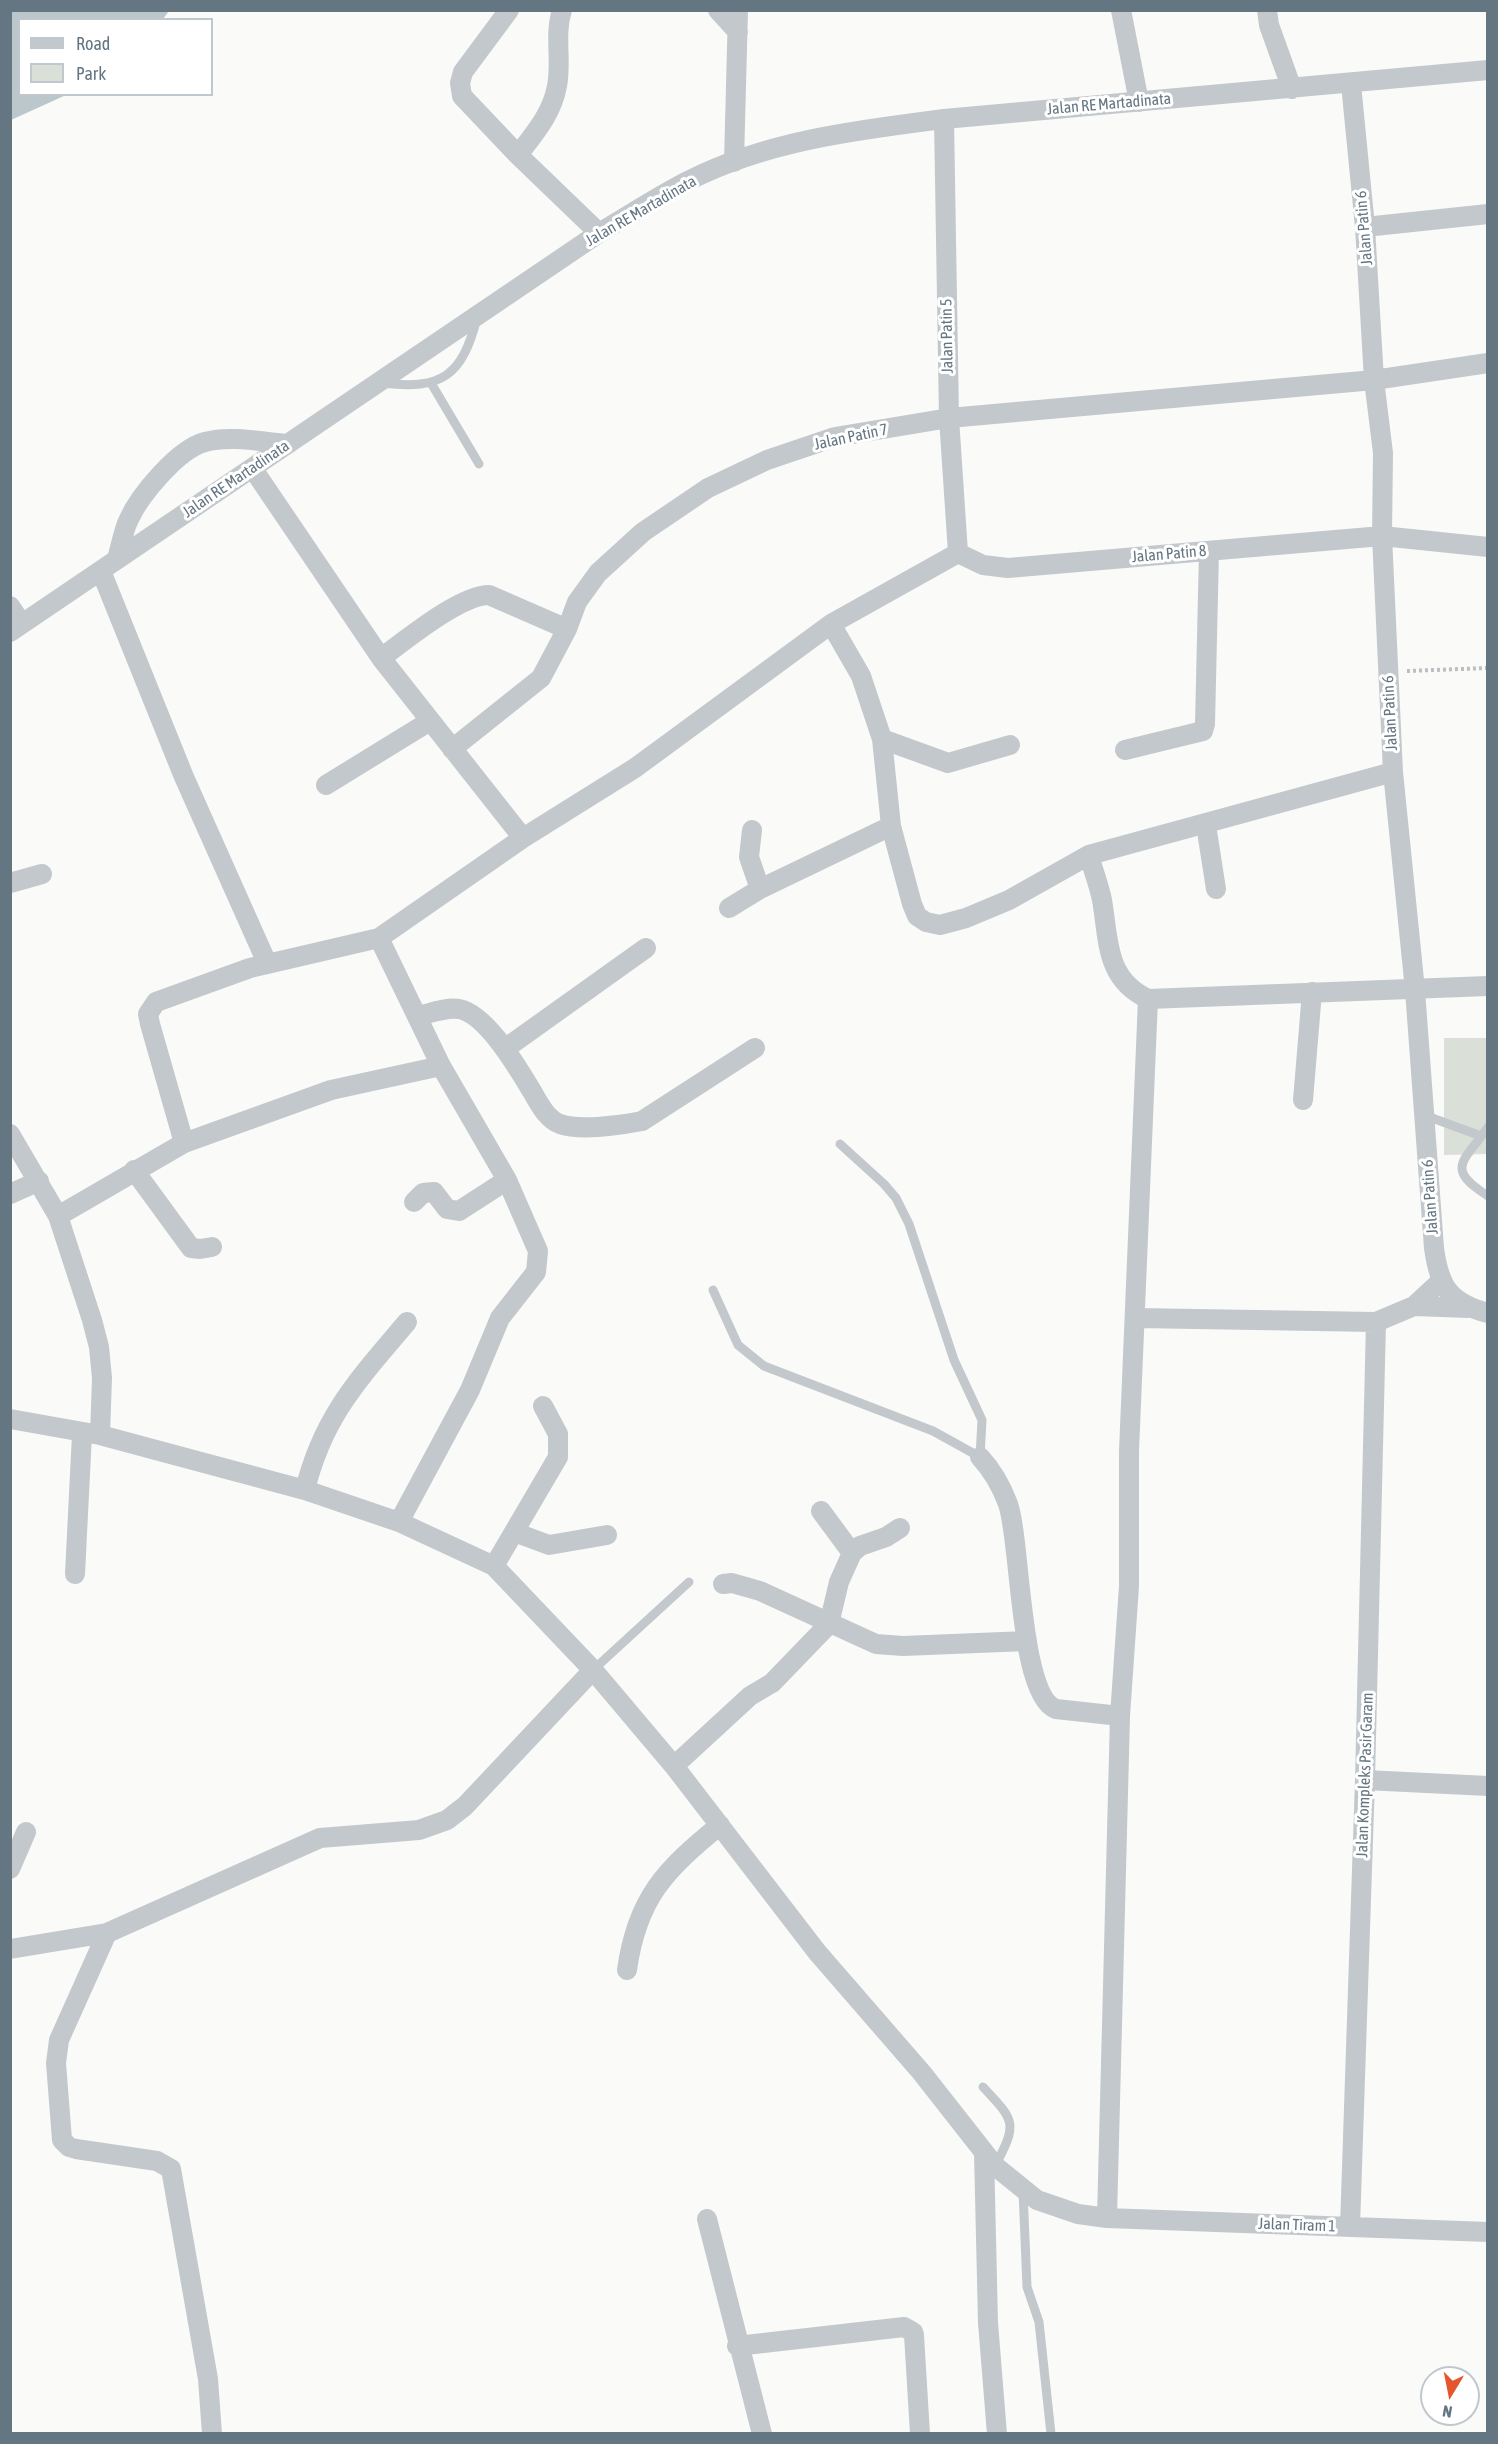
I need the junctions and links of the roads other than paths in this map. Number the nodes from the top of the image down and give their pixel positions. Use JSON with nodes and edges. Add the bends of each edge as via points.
{"nodes":[{"id":1,"x":509,"y":10,"type":"edge"},
{"id":2,"x":562,"y":10,"type":"edge"},
{"id":3,"x":718,"y":10,"type":"edge"},
{"id":4,"x":738,"y":10,"type":"edge"},
{"id":5,"x":1121,"y":10,"type":"edge"},
{"id":6,"x":1267,"y":10,"type":"edge"},
{"id":7,"x":738,"y":32,"type":"junction"},
{"id":8,"x":1488,"y":70,"type":"edge"},
{"id":9,"x":1351,"y":84,"type":"junction"},
{"id":10,"x":1292,"y":89,"type":"junction"},
{"id":11,"x":1139,"y":102,"type":"junction"},
{"id":12,"x":944,"y":118,"type":"junction"},
{"id":13,"x":518,"y":155,"type":"junction"},
{"id":14,"x":734,"y":162,"type":"junction"},
{"id":15,"x":1488,"y":214,"type":"edge"},
{"id":16,"x":1365,"y":227,"type":"junction"},
{"id":17,"x":599,"y":232,"type":"junction"},
{"id":18,"x":477,"y":316,"type":"junction"},
{"id":19,"x":1488,"y":363,"type":"edge"},
{"id":20,"x":1374,"y":380,"type":"junction"},
{"id":21,"x":378,"y":383,"type":"junction"},
{"id":22,"x":431,"y":383,"type":"junction"},
{"id":23,"x":949,"y":418,"type":"junction"},
{"id":24,"x":288,"y":444,"type":"junction"},
{"id":25,"x":479,"y":464,"type":"dead end"},
{"id":26,"x":253,"y":469,"type":"junction"},
{"id":27,"x":1382,"y":536,"type":"junction"},
{"id":28,"x":1488,"y":547,"type":"edge"},
{"id":29,"x":1209,"y":551,"type":"junction"},
{"id":30,"x":958,"y":553,"type":"junction"},
{"id":31,"x":109,"y":565,"type":"junction"},
{"id":32,"x":10,"y":606,"type":"edge"},
{"id":33,"x":831,"y":624,"type":"junction"},
{"id":34,"x":16,"y":628,"type":"edge"},
{"id":35,"x":567,"y":628,"type":"junction"},
{"id":36,"x":381,"y":658,"type":"junction"},
{"id":37,"x":430,"y":721,"type":"junction"},
{"id":38,"x":882,"y":739,"type":"junction"},
{"id":39,"x":1010,"y":746,"type":"dead end"},
{"id":40,"x":452,"y":749,"type":"junction"},
{"id":41,"x":1125,"y":750,"type":"dead end"},
{"id":42,"x":1394,"y":772,"type":"junction"},
{"id":43,"x":326,"y":785,"type":"dead end"},
{"id":44,"x":891,"y":825,"type":"junction"},
{"id":45,"x":1206,"y":825,"type":"junction"},
{"id":46,"x":752,"y":830,"type":"dead end"},
{"id":47,"x":524,"y":838,"type":"junction"},
{"id":48,"x":1089,"y":855,"type":"junction"},
{"id":49,"x":42,"y":874,"type":"dead end"},
{"id":50,"x":10,"y":883,"type":"edge"},
{"id":51,"x":760,"y":889,"type":"junction"},
{"id":52,"x":1216,"y":889,"type":"dead end"},
{"id":53,"x":729,"y":908,"type":"dead end"},
{"id":54,"x":380,"y":938,"type":"junction"},
{"id":55,"x":646,"y":948,"type":"dead end"},
{"id":56,"x":267,"y":963,"type":"junction"},
{"id":57,"x":1488,"y":986,"type":"edge"},
{"id":58,"x":1415,"y":990,"type":"junction"},
{"id":59,"x":1312,"y":992,"type":"junction"},
{"id":60,"x":1148,"y":999,"type":"junction"},
{"id":61,"x":419,"y":1016,"type":"junction"},
{"id":62,"x":506,"y":1048,"type":"junction"},
{"id":63,"x":755,"y":1048,"type":"dead end"},
{"id":64,"x":441,"y":1066,"type":"junction"},
{"id":65,"x":1303,"y":1100,"type":"dead end"},
{"id":66,"x":1424,"y":1115,"type":"junction"},
{"id":67,"x":1488,"y":1126,"type":"edge"},
{"id":68,"x":10,"y":1134,"type":"edge"},
{"id":69,"x":1481,"y":1136,"type":"junction"},
{"id":70,"x":184,"y":1143,"type":"junction"},
{"id":71,"x":840,"y":1144,"type":"dead end"},
{"id":72,"x":134,"y":1170,"type":"junction"},
{"id":73,"x":507,"y":1180,"type":"junction"},
{"id":74,"x":39,"y":1181,"type":"junction"},
{"id":75,"x":10,"y":1194,"type":"edge"},
{"id":76,"x":1488,"y":1196,"type":"edge"},
{"id":77,"x":414,"y":1202,"type":"dead end"},
{"id":78,"x":58,"y":1216,"type":"junction"},
{"id":79,"x":212,"y":1247,"type":"dead end"},
{"id":80,"x":1441,"y":1281,"type":"junction"},
{"id":81,"x":713,"y":1290,"type":"dead end"},
{"id":82,"x":1414,"y":1306,"type":"junction"},
{"id":83,"x":1478,"y":1310,"type":"edge"},
{"id":84,"x":1136,"y":1318,"type":"junction"},
{"id":85,"x":407,"y":1322,"type":"dead end"},
{"id":86,"x":1376,"y":1322,"type":"junction"},
{"id":87,"x":543,"y":1406,"type":"dead end"},
{"id":88,"x":10,"y":1419,"type":"edge"},
{"id":89,"x":92,"y":1434,"type":"junction"},
{"id":90,"x":980,"y":1457,"type":"junction"},
{"id":91,"x":305,"y":1490,"type":"junction"},
{"id":92,"x":821,"y":1511,"type":"dead end"},
{"id":93,"x":399,"y":1522,"type":"junction"},
{"id":94,"x":900,"y":1528,"type":"dead end"},
{"id":95,"x":514,"y":1532,"type":"junction"},
{"id":96,"x":607,"y":1535,"type":"dead end"},
{"id":97,"x":852,"y":1553,"type":"junction"},
{"id":98,"x":494,"y":1566,"type":"junction"},
{"id":99,"x":75,"y":1574,"type":"dead end"},
{"id":100,"x":689,"y":1582,"type":"dead end"},
{"id":101,"x":723,"y":1584,"type":"dead end"},
{"id":102,"x":829,"y":1624,"type":"junction"},
{"id":103,"x":1027,"y":1641,"type":"junction"},
{"id":104,"x":592,"y":1670,"type":"junction"},
{"id":105,"x":1120,"y":1716,"type":"junction"},
{"id":106,"x":674,"y":1766,"type":"junction"},
{"id":107,"x":1365,"y":1780,"type":"junction"},
{"id":108,"x":1488,"y":1786,"type":"edge"},
{"id":109,"x":720,"y":1825,"type":"junction"},
{"id":110,"x":26,"y":1832,"type":"dead end"},
{"id":111,"x":10,"y":1869,"type":"edge"},
{"id":112,"x":107,"y":1933,"type":"junction"},
{"id":113,"x":10,"y":1949,"type":"edge"},
{"id":114,"x":627,"y":1970,"type":"dead end"},
{"id":115,"x":983,"y":2087,"type":"dead end"},
{"id":116,"x":989,"y":2159,"type":"junction"},
{"id":117,"x":1023,"y":2189,"type":"junction"},
{"id":118,"x":1107,"y":2217,"type":"junction"},
{"id":119,"x":707,"y":2219,"type":"dead end"},
{"id":120,"x":1350,"y":2227,"type":"junction"},
{"id":121,"x":1488,"y":2232,"type":"edge"},
{"id":122,"x":737,"y":2346,"type":"junction"},
{"id":123,"x":212,"y":2433,"type":"edge"},
{"id":124,"x":762,"y":2433,"type":"edge"},
{"id":125,"x":920,"y":2433,"type":"edge"},
{"id":126,"x":997,"y":2433,"type":"edge"},
{"id":127,"x":1051,"y":2433,"type":"edge"}],
"edges":[{"from":1,"to":13,"type":"street","via":[[463,72],[460,83],[462,96]]},
{"from":2,"to":13,"type":"street","via":[[557,85],[552,103],[547,117]]},
{"from":3,"to":7,"type":"street"},
{"from":4,"to":7,"type":"street"},
{"from":5,"to":11,"type":"street"},
{"from":6,"to":10,"type":"street"},
{"from":7,"to":14,"type":"street"},
{"from":8,"to":9,"type":"street","name":"Jalan RE Martadinata"},
{"from":9,"to":10,"type":"street","name":"Jalan RE Martadinata"},
{"from":9,"to":16,"type":"street","name":"Jalan Patin 6"},
{"from":10,"to":11,"type":"street","name":"Jalan RE Martadinata"},
{"from":11,"to":12,"type":"street","name":"Jalan RE Martadinata"},
{"from":12,"to":14,"type":"street","name":"Jalan RE Martadinata","via":[[854,130]]},
{"from":12,"to":23,"type":"street","name":"Jalan Patin 5"},
{"from":13,"to":17,"type":"street"},
{"from":14,"to":17,"type":"street","name":"Jalan RE Martadinata","via":[[687,181]]},
{"from":15,"to":16,"type":"street"},
{"from":16,"to":20,"type":"street","name":"Jalan Patin 6"},
{"from":17,"to":18,"type":"street","name":"Jalan RE Martadinata"},
{"from":18,"to":21,"type":"street","name":"Jalan RE Martadinata"},
{"from":18,"to":22,"type":"lane","via":[[469,349],[459,365]]},
{"from":19,"to":20,"type":"street","name":"Jalan Patin 7"},
{"from":20,"to":23,"type":"street","name":"Jalan Patin 7"},
{"from":20,"to":27,"type":"street","name":"Jalan Patin 6","via":[[1383,453]]},
{"from":21,"to":22,"type":"lane","via":[[413,387]]},
{"from":21,"to":24,"type":"street","name":"Jalan RE Martadinata"},
{"from":22,"to":25,"type":"lane"},
{"from":23,"to":30,"type":"street","name":"Jalan Patin 5"},
{"from":23,"to":35,"type":"street","name":"Jalan Patin 7","via":[[835,437],[767,459],[708,488],[643,532],[598,573],[577,602]]},
{"from":24,"to":26,"type":"street","name":"Jalan RE Martadinata"},
{"from":24,"to":31,"type":"street","via":[[230,440],[205,442],[188,450],[148,488],[128,520]]},
{"from":26,"to":31,"type":"street","name":"Jalan RE Martadinata"},
{"from":26,"to":36,"type":"street"},
{"from":27,"to":28,"type":"street","name":"Jalan Patin 8"},
{"from":27,"to":29,"type":"street","name":"Jalan Patin 8"},
{"from":27,"to":42,"type":"street","name":"Jalan Patin 6"},
{"from":29,"to":30,"type":"street","name":"Jalan Patin 8","via":[[1008,568],[982,565]]},
{"from":29,"to":41,"type":"street","via":[[1203,732]]},
{"from":30,"to":33,"type":"street"},
{"from":31,"to":34,"type":"street","name":"Jalan RE Martadinata"},
{"from":31,"to":56,"type":"street","via":[[184,777]]},
{"from":32,"to":34,"type":"street"},
{"from":33,"to":38,"type":"street","via":[[861,676]]},
{"from":33,"to":47,"type":"street","via":[[635,768]]},
{"from":35,"to":36,"type":"street","via":[[489,595],[474,596]]},
{"from":35,"to":40,"type":"street","name":"Jalan Patin 7","via":[[541,678]]},
{"from":36,"to":37,"type":"street"},
{"from":37,"to":40,"type":"street"},
{"from":37,"to":43,"type":"street"},
{"from":38,"to":39,"type":"street","via":[[948,763]]},
{"from":38,"to":44,"type":"street"},
{"from":40,"to":47,"type":"street"},
{"from":42,"to":45,"type":"street"},
{"from":42,"to":58,"type":"street","name":"Jalan Patin 6"},
{"from":44,"to":48,"type":"street","via":[[917,916],[933,924],[966,918],[1009,900]]},
{"from":44,"to":51,"type":"street"},
{"from":45,"to":48,"type":"street"},
{"from":45,"to":52,"type":"street"},
{"from":46,"to":51,"type":"street","via":[[749,857]]},
{"from":47,"to":54,"type":"street"},
{"from":48,"to":60,"type":"street","via":[[1101,898],[1108,949],[1117,972],[1127,987]]},
{"from":49,"to":50,"type":"street"},
{"from":51,"to":53,"type":"street"},
{"from":54,"to":56,"type":"street"},
{"from":54,"to":61,"type":"street"},
{"from":55,"to":62,"type":"street"},
{"from":56,"to":70,"type":"street","via":[[156,1002],[150,1008],[150,1024]]},
{"from":57,"to":58,"type":"street"},
{"from":58,"to":59,"type":"street"},
{"from":58,"to":66,"type":"street","name":"Jalan Patin 6"},
{"from":59,"to":60,"type":"street"},
{"from":59,"to":65,"type":"street"},
{"from":60,"to":84,"type":"street"},
{"from":61,"to":62,"type":"street","via":[[461,1009]]},
{"from":61,"to":64,"type":"street"},
{"from":62,"to":63,"type":"street","via":[[545,1113],[559,1124],[573,1126],[642,1121]]},
{"from":64,"to":70,"type":"street","via":[[331,1090]]},
{"from":64,"to":73,"type":"street"},
{"from":66,"to":69,"type":"lane"},
{"from":66,"to":80,"type":"street","name":"Jalan Patin 6","via":[[1434,1248]]},
{"from":67,"to":69,"type":"lane"},
{"from":68,"to":74,"type":"street"},
{"from":69,"to":76,"type":"lane","via":[[1462,1164],[1462,1175],[1467,1183]]},
{"from":70,"to":72,"type":"street"},
{"from":71,"to":90,"type":"lane","via":[[884,1184],[909,1224],[954,1360],[982,1420]]},
{"from":72,"to":78,"type":"street"},
{"from":72,"to":79,"type":"street","via":[[191,1248]]},
{"from":73,"to":77,"type":"street","via":[[459,1211],[447,1209],[434,1192],[423,1193]]},
{"from":73,"to":93,"type":"street","via":[[538,1251],[536,1272],[500,1318],[470,1390]]},
{"from":74,"to":75,"type":"street"},
{"from":74,"to":78,"type":"street"},
{"from":78,"to":89,"type":"street","via":[[99,1347],[102,1378]]},
{"from":80,"to":82,"type":"street"},
{"from":80,"to":83,"type":"street","name":"Jalan Patin 6","via":[[1452,1297]]},
{"from":81,"to":90,"type":"lane","via":[[738,1345],[764,1366],[933,1431]]},
{"from":82,"to":83,"type":"street"},
{"from":82,"to":86,"type":"street"},
{"from":84,"to":86,"type":"street"},
{"from":84,"to":105,"type":"street","via":[[1129,1451],[1129,1586]]},
{"from":85,"to":91,"type":"street","via":[[345,1395],[325,1430]]},
{"from":86,"to":107,"type":"street","name":"Jalan Kompleks Pasir Garam"},
{"from":87,"to":95,"type":"street","via":[[558,1434],[558,1457]]},
{"from":88,"to":89,"type":"street"},
{"from":89,"to":91,"type":"street"},
{"from":89,"to":99,"type":"street"},
{"from":90,"to":103,"type":"street","via":[[994,1473],[1008,1506]]},
{"from":91,"to":93,"type":"street"},
{"from":92,"to":97,"type":"street"},
{"from":93,"to":98,"type":"street"},
{"from":94,"to":97,"type":"street"},
{"from":95,"to":96,"type":"street","via":[[549,1545]]},
{"from":95,"to":98,"type":"street"},
{"from":97,"to":102,"type":"street","via":[[839,1582]]},
{"from":98,"to":104,"type":"street","name":"Jalan Tiram 1"},
{"from":100,"to":104,"type":"lane"},
{"from":101,"to":102,"type":"street","via":[[760,1591]]},
{"from":102,"to":103,"type":"street","via":[[876,1644]]},
{"from":102,"to":106,"type":"street","via":[[772,1683],[750,1696]]},
{"from":103,"to":105,"type":"street","via":[[1040,1691],[1050,1707]]},
{"from":104,"to":106,"type":"street","name":"Jalan Tiram 1"},
{"from":104,"to":112,"type":"street","via":[[465,1806],[447,1820],[419,1830],[320,1838]]},
{"from":105,"to":118,"type":"street"},
{"from":106,"to":109,"type":"street","name":"Jalan Tiram 1"},
{"from":107,"to":108,"type":"street"},
{"from":107,"to":120,"type":"street","name":"Jalan Kompleks Pasir Garam"},
{"from":109,"to":114,"type":"street","via":[[678,1860],[648,1899],[632,1936]]},
{"from":109,"to":116,"type":"street","name":"Jalan Tiram 1","via":[[817,1952],[922,2073]]},
{"from":110,"to":111,"type":"street"},
{"from":112,"to":113,"type":"street"},
{"from":112,"to":123,"type":"street","via":[[59,2040],[56,2063],[62,2140],[76,2149],[157,2160],[171,2169],[208,2379]]},
{"from":115,"to":116,"type":"lane","via":[[1011,2122],[1009,2136]]},
{"from":116,"to":117,"type":"street","name":"Jalan Tiram 1"},
{"from":116,"to":126,"type":"street","via":[[988,2323]]},
{"from":117,"to":118,"type":"street","name":"Jalan Tiram 1","via":[[1053,2207]]},
{"from":117,"to":127,"type":"lane","via":[[1027,2287],[1039,2322]]},
{"from":118,"to":120,"type":"street","name":"Jalan Tiram 1"},
{"from":119,"to":122,"type":"street"},
{"from":120,"to":121,"type":"street","name":"Jalan Tiram 1"},
{"from":122,"to":124,"type":"street"},
{"from":122,"to":125,"type":"street","via":[[909,2329],[914,2335]]}]}
